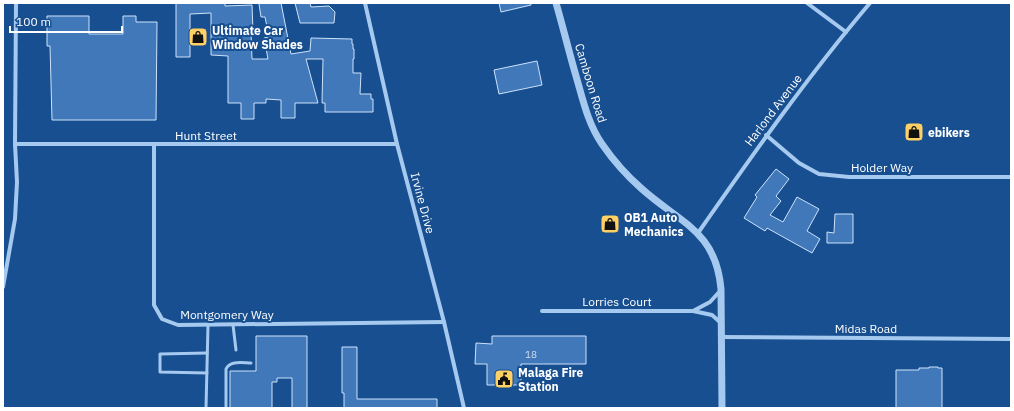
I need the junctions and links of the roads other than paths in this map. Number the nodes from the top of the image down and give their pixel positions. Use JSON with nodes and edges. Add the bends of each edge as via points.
{"nodes":[{"id":1,"x":16,"y":3,"type":"edge"},
{"id":2,"x":366,"y":3,"type":"edge"},
{"id":3,"x":556,"y":3,"type":"edge"},
{"id":4,"x":807,"y":3,"type":"edge"},
{"id":5,"x":870,"y":3,"type":"edge"},
{"id":6,"x":846,"y":32,"type":"junction"},
{"id":7,"x":766,"y":135,"type":"junction"},
{"id":8,"x":15,"y":144,"type":"junction"},
{"id":9,"x":397,"y":144,"type":"junction"},
{"id":10,"x":154,"y":145,"type":"junction"},
{"id":11,"x":1011,"y":177,"type":"edge"},
{"id":12,"x":698,"y":233,"type":"junction"},
{"id":13,"x":3,"y":287,"type":"edge"},
{"id":14,"x":721,"y":289,"type":"junction"},
{"id":15,"x":542,"y":311,"type":"dead end"},
{"id":16,"x":693,"y":311,"type":"junction"},
{"id":17,"x":444,"y":322,"type":"junction"},
{"id":18,"x":721,"y":323,"type":"junction"},
{"id":19,"x":208,"y":325,"type":"junction"},
{"id":20,"x":233,"y":325,"type":"junction"},
{"id":21,"x":721,"y":337,"type":"junction"},
{"id":22,"x":1011,"y":339,"type":"edge"},
{"id":23,"x":236,"y":350,"type":"dead end"},
{"id":24,"x":207,"y":353,"type":"junction"},
{"id":25,"x":251,"y":363,"type":"dead end"},
{"id":26,"x":207,"y":373,"type":"junction"},
{"id":27,"x":206,"y":408,"type":"edge"},
{"id":28,"x":226,"y":408,"type":"edge"},
{"id":29,"x":464,"y":408,"type":"edge"},
{"id":30,"x":722,"y":408,"type":"edge"}],
"edges":[{"from":1,"to":8,"type":"street"},
{"from":2,"to":9,"type":"street","name":"Irvine Drive"},
{"from":3,"to":12,"type":"street","name":"Camboon Road","via":[[585,107],[601,142],[612,158],[642,189]]},
{"from":4,"to":6,"type":"street"},
{"from":5,"to":6,"type":"street","name":"Harlond Avenue"},
{"from":6,"to":7,"type":"street","name":"Harlond Avenue"},
{"from":7,"to":11,"type":"street","name":"Holder Way","via":[[799,163],[819,174],[850,177]]},
{"from":7,"to":12,"type":"street","name":"Harlond Avenue"},
{"from":8,"to":10,"type":"street","name":"Hunt Street"},
{"from":8,"to":13,"type":"street","via":[[17,182],[14,219]]},
{"from":9,"to":10,"type":"street","name":"Hunt Street"},
{"from":9,"to":17,"type":"street","name":"Irvine Drive"},
{"from":10,"to":19,"type":"street","name":"Montgomery Way","via":[[154,305],[162,319],[178,325]]},
{"from":12,"to":14,"type":"street","name":"Camboon Road","via":[[716,262]]},
{"from":14,"to":16,"type":"street","name":"Lorries Court","via":[[710,302]]},
{"from":14,"to":18,"type":"street","name":"Camboon Road"},
{"from":15,"to":16,"type":"street","name":"Lorries Court"},
{"from":16,"to":18,"type":"street","name":"Lorries Court","via":[[712,315]]},
{"from":17,"to":20,"type":"street","name":"Montgomery Way"},
{"from":17,"to":29,"type":"street","name":"Irvine Drive"},
{"from":18,"to":21,"type":"street","name":"Camboon Road"},
{"from":19,"to":20,"type":"street","name":"Montgomery Way"},
{"from":19,"to":24,"type":"lane"},
{"from":20,"to":23,"type":"lane"},
{"from":21,"to":22,"type":"street","name":"Midas Road"},
{"from":21,"to":30,"type":"street","name":"Camboon Road"},
{"from":24,"to":26,"type":"lane"},
{"from":24,"to":26,"type":"lane","via":[[160,354],[159,364],[160,372]]},
{"from":25,"to":28,"type":"lane","via":[[232,363],[227,366]]},
{"from":26,"to":27,"type":"lane"}]}
